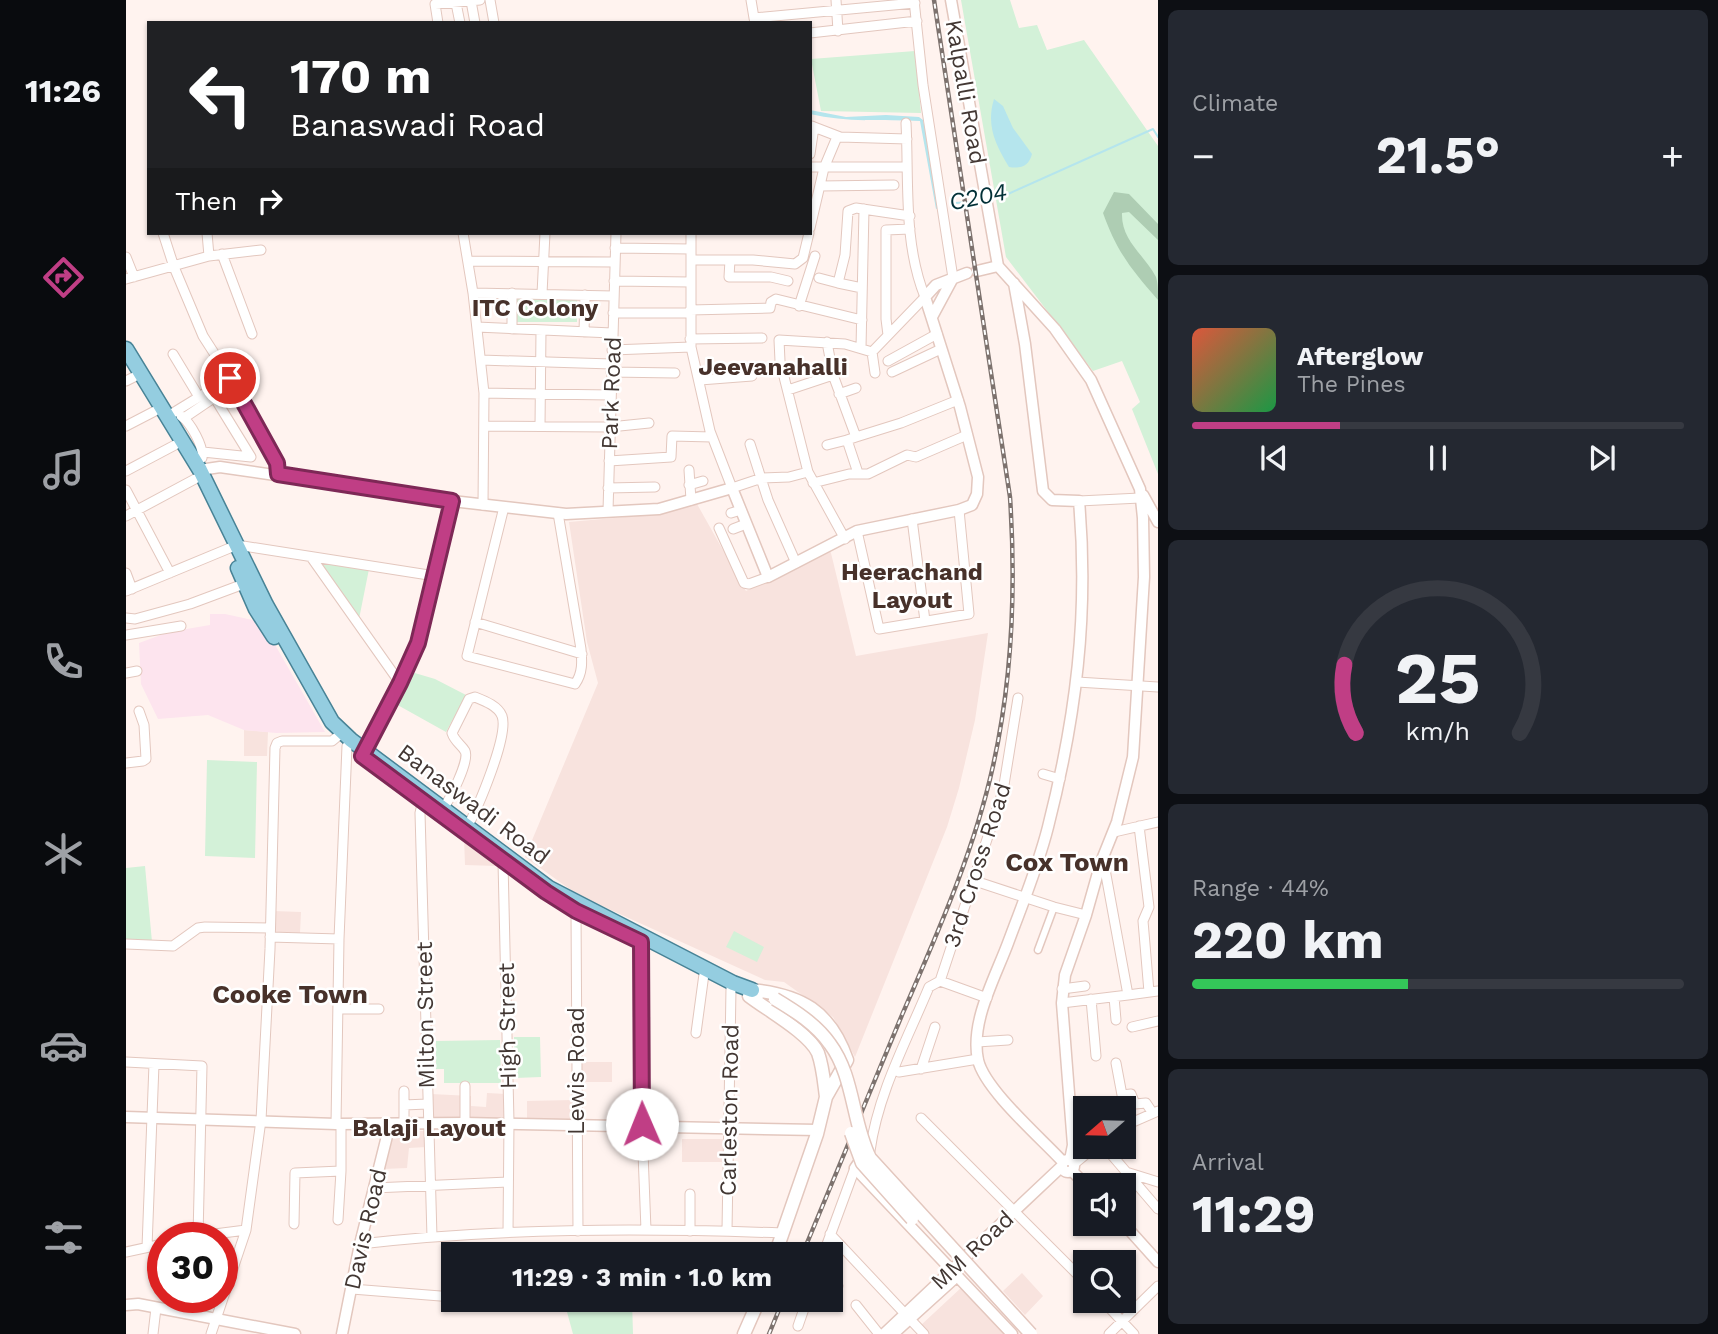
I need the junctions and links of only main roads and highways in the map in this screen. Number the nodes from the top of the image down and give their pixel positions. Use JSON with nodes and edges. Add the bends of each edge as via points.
{"nodes":[{"id":1,"x":126,"y":349,"type":"edge"},
{"id":2,"x":129,"y":374,"type":"edge"},
{"id":3,"x":165,"y":414,"type":"junction"},
{"id":4,"x":197,"y":474,"type":"junction"},
{"id":5,"x":425,"y":798,"type":"junction"},
{"id":6,"x":750,"y":993,"type":"junction"},
{"id":7,"x":772,"y":1002,"type":"junction"},
{"id":8,"x":826,"y":1097,"type":"junction"},
{"id":9,"x":779,"y":1242,"type":"edge"},
{"id":10,"x":754,"y":1312,"type":"edge"},
{"id":11,"x":744,"y":1334,"type":"edge"},
{"id":12,"x":1020,"y":1334,"type":"edge"},
{"id":13,"x":1031,"y":1334,"type":"edge"}],
"edges":[{"from":1,"to":3,"type":"main road","name":"Banaswadi Road"},
{"from":2,"to":3,"type":"main road","name":"Banaswadi Road"},
{"from":3,"to":4,"type":"main road","name":"Banaswadi Road"},
{"from":3,"to":4,"type":"main road","name":"Banaswadi Road","via":[[175,445]]},
{"from":4,"to":5,"type":"main road","name":"Banaswadi Road","via":[[249,582],[256,609],[327,728]]},
{"from":5,"to":6,"type":"main road","name":"Banaswadi Road","via":[[568,900]]},
{"from":5,"to":6,"type":"main road","name":"Banaswadi Road","via":[[503,862],[576,911],[731,988]]},
{"from":6,"to":7,"type":"main road"},
{"from":6,"to":8,"type":"main road","via":[[817,1049]]},
{"from":6,"to":8,"type":"main road","via":[[796,999],[821,1016],[839,1037],[847,1060]]},
{"from":7,"to":12,"type":"main road","bridge":true,"via":[[825,1050],[862,1163]]},
{"from":7,"to":13,"type":"main road","bridge":true,"via":[[801,1015],[832,1045],[870,1158]]},
{"from":8,"to":9,"type":"main road"},
{"from":10,"to":11,"type":"main road"}]}
